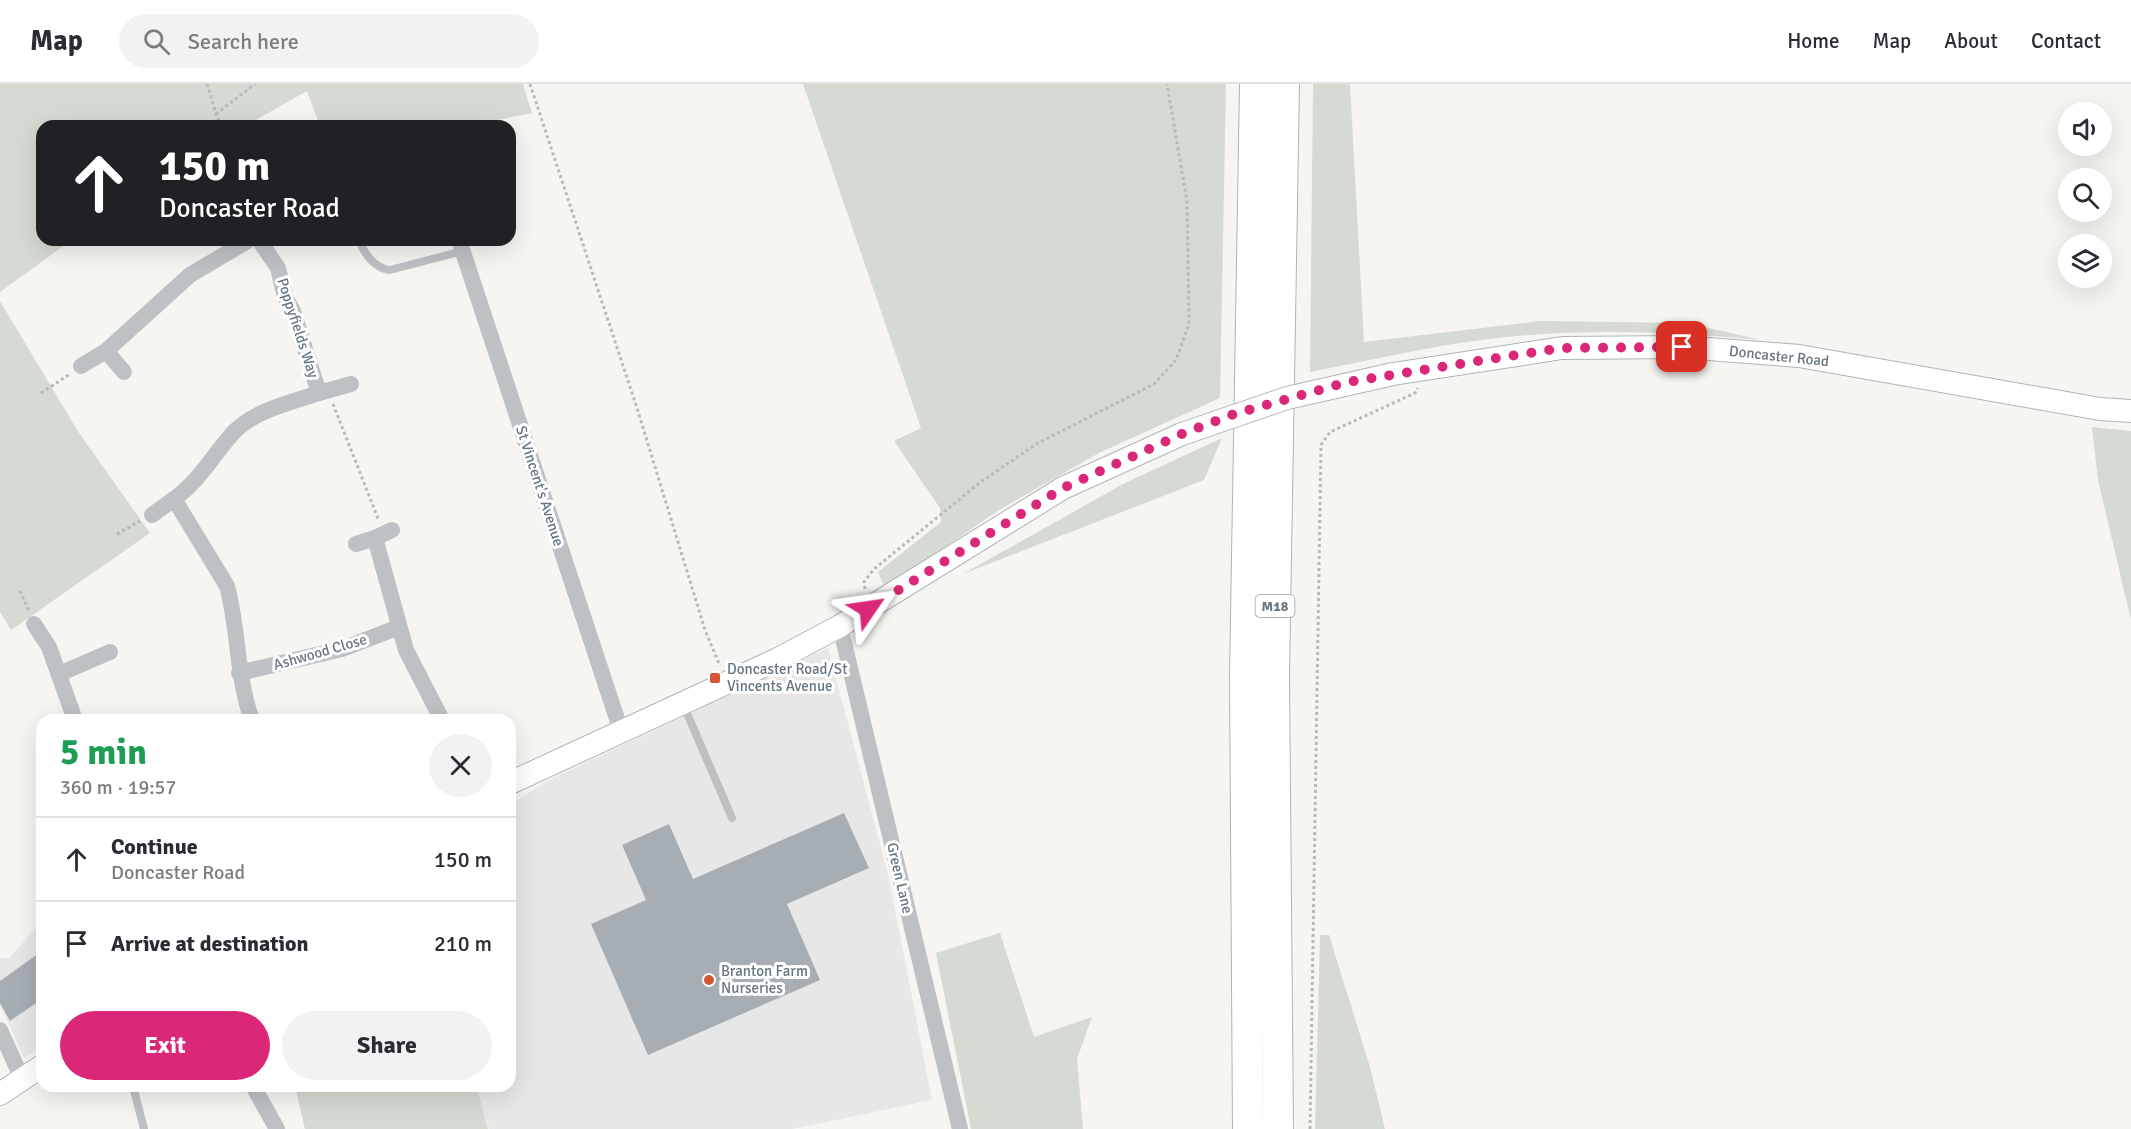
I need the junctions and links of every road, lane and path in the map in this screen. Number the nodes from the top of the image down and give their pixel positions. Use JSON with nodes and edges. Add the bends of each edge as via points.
{"nodes":[{"id":1,"x":207,"y":84,"type":"edge"},
{"id":2,"x":255,"y":84,"type":"edge"},
{"id":3,"x":530,"y":84,"type":"edge"},
{"id":4,"x":1167,"y":84,"type":"edge"},
{"id":5,"x":1255,"y":84,"type":"edge"},
{"id":6,"x":1284,"y":84,"type":"edge"},
{"id":7,"x":216,"y":114,"type":"junction"},
{"id":8,"x":219,"y":120,"type":"edge"},
{"id":9,"x":239,"y":246,"type":"edge"},
{"id":10,"x":263,"y":246,"type":"edge"},
{"id":11,"x":362,"y":246,"type":"edge"},
{"id":12,"x":461,"y":246,"type":"edge"},
{"id":13,"x":106,"y":351,"type":"junction"},
{"id":14,"x":81,"y":366,"type":"joint"},
{"id":15,"x":1420,"y":370,"type":"junction"},
{"id":16,"x":124,"y":372,"type":"dead end"},
{"id":17,"x":351,"y":384,"type":"dead end"},
{"id":18,"x":324,"y":392,"type":"junction"},
{"id":19,"x":41,"y":393,"type":"dead end"},
{"id":20,"x":2131,"y":411,"type":"edge"},
{"id":21,"x":174,"y":499,"type":"junction"},
{"id":22,"x":152,"y":514,"type":"joint"},
{"id":23,"x":117,"y":534,"type":"dead end"},
{"id":24,"x":384,"y":534,"type":"junction"},
{"id":25,"x":356,"y":544,"type":"dead end"},
{"id":26,"x":20,"y":591,"type":"dead end"},
{"id":27,"x":868,"y":609,"type":"junction"},
{"id":28,"x":34,"y":624,"type":"joint"},
{"id":29,"x":840,"y":626,"type":"junction"},
{"id":30,"x":399,"y":627,"type":"junction"},
{"id":31,"x":110,"y":652,"type":"dead end"},
{"id":32,"x":719,"y":672,"type":"dead end"},
{"id":33,"x":239,"y":673,"type":"junction"},
{"id":34,"x":59,"y":674,"type":"junction"},
{"id":35,"x":682,"y":704,"type":"junction"},
{"id":36,"x":73,"y":714,"type":"edge"},
{"id":37,"x":250,"y":714,"type":"edge"},
{"id":38,"x":439,"y":714,"type":"edge"},
{"id":39,"x":621,"y":731,"type":"junction"},
{"id":40,"x":516,"y":780,"type":"edge"},
{"id":41,"x":732,"y":818,"type":"dead end"},
{"id":42,"x":7,"y":1037,"type":"edge"},
{"id":43,"x":36,"y":1070,"type":"edge"},
{"id":44,"x":22,"y":1079,"type":"junction"},
{"id":45,"x":135,"y":1092,"type":"edge"},
{"id":46,"x":257,"y":1092,"type":"edge"},
{"id":47,"x":0,"y":1094,"type":"edge"},
{"id":48,"x":144,"y":1129,"type":"edge"},
{"id":49,"x":277,"y":1129,"type":"edge"},
{"id":50,"x":960,"y":1129,"type":"edge"},
{"id":51,"x":1248,"y":1129,"type":"edge"},
{"id":52,"x":1278,"y":1129,"type":"edge"},
{"id":53,"x":1310,"y":1129,"type":"edge"}],
"edges":[{"from":1,"to":7,"type":"path"},
{"from":2,"to":7,"type":"path"},
{"from":3,"to":32,"type":"path","via":[[637,408],[705,630],[721,664]]},
{"from":4,"to":27,"type":"path","via":[[1187,201],[1189,324],[1176,360],[1154,384],[1038,443],[982,481],[874,569],[864,582]]},
{"from":5,"to":51,"type":"highway","number":"M18","via":[[1245,676]]},
{"from":6,"to":52,"type":"highway","number":"M18","via":[[1274,675]]},
{"from":7,"to":8,"type":"path"},
{"from":9,"to":13,"type":"street","via":[[190,275]]},
{"from":10,"to":18,"type":"street","name":"Poppyfields Way","via":[[278,268],[285,297]]},
{"from":11,"to":12,"type":"lane","via":[[371,262],[390,270]]},
{"from":12,"to":39,"type":"street","name":"St Vincent's Avenue"},
{"from":13,"to":14,"type":"street"},
{"from":13,"to":16,"type":"street"},
{"from":14,"to":19,"type":"path"},
{"from":15,"to":20,"type":"main road","name":"Doncaster Road","via":[[1562,348],[1682,347],[1799,356],[2100,409]]},
{"from":15,"to":27,"type":"main road","name":"Doncaster Road","bridge":true,"via":[[1287,398],[1182,434],[1063,488]]},
{"from":15,"to":53,"type":"path","via":[[1421,384],[1415,393],[1330,432],[1321,445]]},
{"from":17,"to":18,"type":"street"},
{"from":18,"to":21,"type":"street","name":"Poppyfields Way","via":[[247,422],[232,434],[190,488]]},
{"from":18,"to":24,"type":"path"},
{"from":21,"to":22,"type":"street","name":"Poppyfields Way"},
{"from":21,"to":33,"type":"street","via":[[227,586]]},
{"from":22,"to":23,"type":"path"},
{"from":24,"to":25,"type":"street"},
{"from":24,"to":30,"type":"street"},
{"from":26,"to":28,"type":"path"},
{"from":27,"to":29,"type":"main road","name":"Doncaster Road"},
{"from":28,"to":34,"type":"street","via":[[50,647]]},
{"from":29,"to":35,"type":"main road","name":"Doncaster Road"},
{"from":29,"to":50,"type":"street","name":"Green Lane"},
{"from":30,"to":33,"type":"street","name":"Ashwood Close","via":[[332,652]]},
{"from":30,"to":38,"type":"street","via":[[410,660]]},
{"from":31,"to":34,"type":"street"},
{"from":33,"to":37,"type":"street"},
{"from":34,"to":36,"type":"street"},
{"from":35,"to":39,"type":"main road","name":"Doncaster Road"},
{"from":35,"to":41,"type":"lane"},
{"from":39,"to":40,"type":"main road","name":"Doncaster Road"},
{"from":42,"to":44,"type":"street"},
{"from":43,"to":44,"type":"main road"},
{"from":44,"to":47,"type":"main road"},
{"from":45,"to":48,"type":"lane"},
{"from":46,"to":49,"type":"street"}]}
